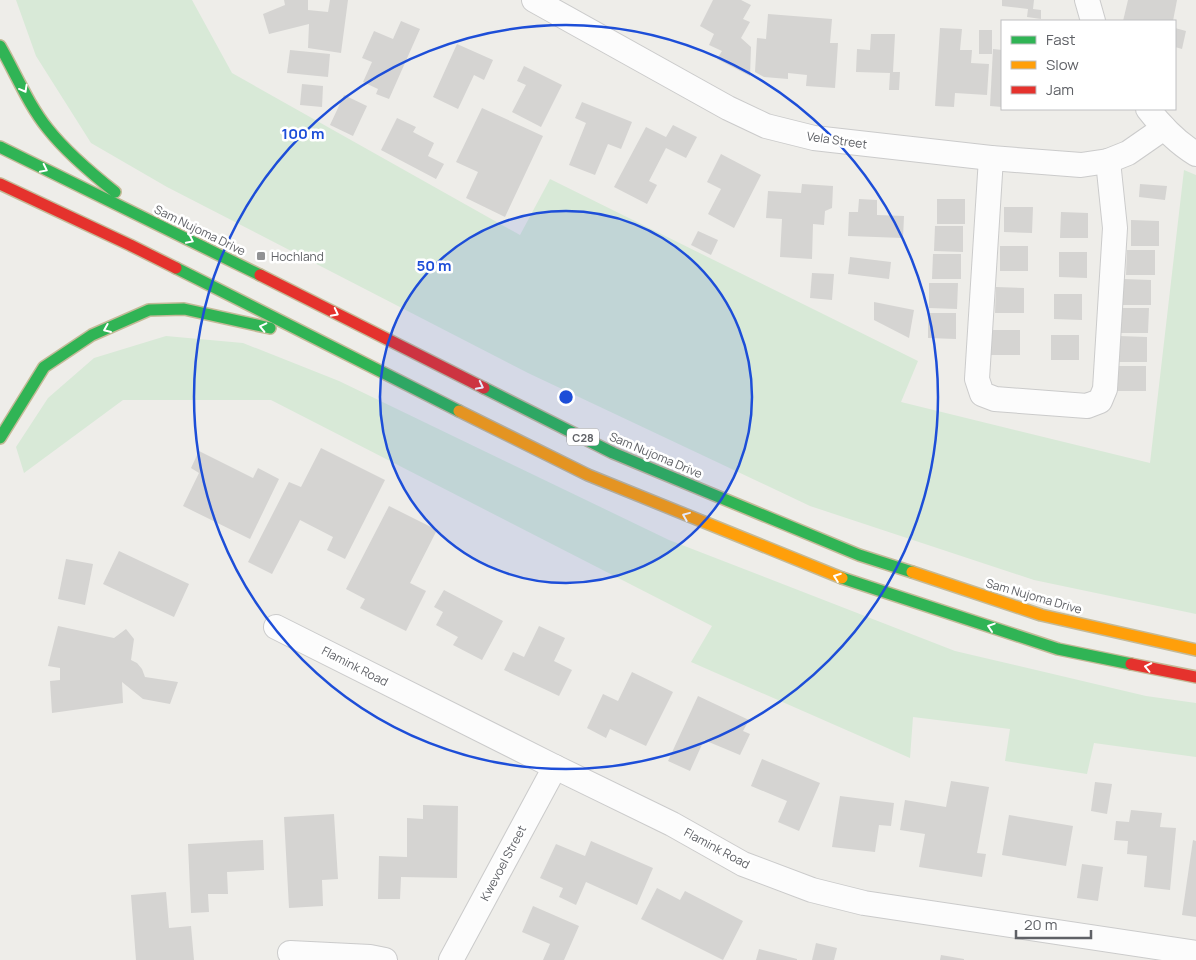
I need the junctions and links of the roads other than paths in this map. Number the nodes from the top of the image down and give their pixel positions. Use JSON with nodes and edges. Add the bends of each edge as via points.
{"nodes":[{"id":1,"x":534,"y":0,"type":"edge"},
{"id":2,"x":1087,"y":0,"type":"edge"},
{"id":3,"x":1093,"y":20,"type":"edge"},
{"id":4,"x":0,"y":46,"type":"edge"},
{"id":5,"x":1149,"y":110,"type":"edge"},
{"id":6,"x":1164,"y":128,"type":"junction"},
{"id":7,"x":0,"y":147,"type":"edge"},
{"id":8,"x":1196,"y":154,"type":"edge"},
{"id":9,"x":991,"y":158,"type":"junction"},
{"id":10,"x":1108,"y":161,"type":"junction"},
{"id":11,"x":0,"y":184,"type":"edge"},
{"id":12,"x":149,"y":220,"type":"junction"},
{"id":13,"x":311,"y":337,"type":"junction"},
{"id":14,"x":0,"y":438,"type":"edge"},
{"id":15,"x":276,"y":627,"type":"dead end"},
{"id":16,"x":1196,"y":650,"type":"edge"},
{"id":17,"x":1196,"y":677,"type":"edge"},
{"id":18,"x":555,"y":766,"type":"junction"},
{"id":19,"x":290,"y":953,"type":"dead end"},
{"id":20,"x":1196,"y":953,"type":"edge"},
{"id":21,"x":385,"y":960,"type":"edge"},
{"id":22,"x":451,"y":960,"type":"edge"}],
"edges":[{"from":1,"to":9,"type":"street","name":"Vela Street","via":[[766,126],[814,138]]},
{"from":2,"to":3,"type":"street"},
{"from":4,"to":12,"type":"highway","one_way":true,"via":[[48,129],[90,171]]},
{"from":5,"to":6,"type":"street"},
{"from":6,"to":8,"type":"street"},
{"from":6,"to":10,"type":"street","name":"Vela Street","via":[[1128,153]]},
{"from":7,"to":12,"type":"highway","name":"Sam Nujoma Drive","number":"C28","one_way":true},
{"from":9,"to":10,"type":"street","name":"Vela Street","via":[[1081,165]]},
{"from":9,"to":10,"type":"street","via":[[977,379],[982,394],[995,399],[1087,406],[1100,401],[1105,389],[1114,228]]},
{"from":11,"to":13,"type":"highway","number":"C28","via":[[130,245]]},
{"from":12,"to":16,"type":"highway","name":"Sam Nujoma Drive","number":"C28","one_way":true,"via":[[613,453],[859,555],[1041,615]]},
{"from":13,"to":14,"type":"highway","one_way":true,"via":[[184,308],[149,310],[92,335],[44,368]]},
{"from":17,"to":13,"type":"highway","number":"C28","one_way":true,"via":[[1058,649],[835,576],[588,476]]},
{"from":15,"to":18,"type":"street","name":"Flamink Road"},
{"from":18,"to":20,"type":"street","name":"Flamink Road","via":[[672,824],[743,864],[812,890],[864,903]]},
{"from":18,"to":22,"type":"street","name":"Kwevoel Street"},
{"from":19,"to":21,"type":"street"}]}
